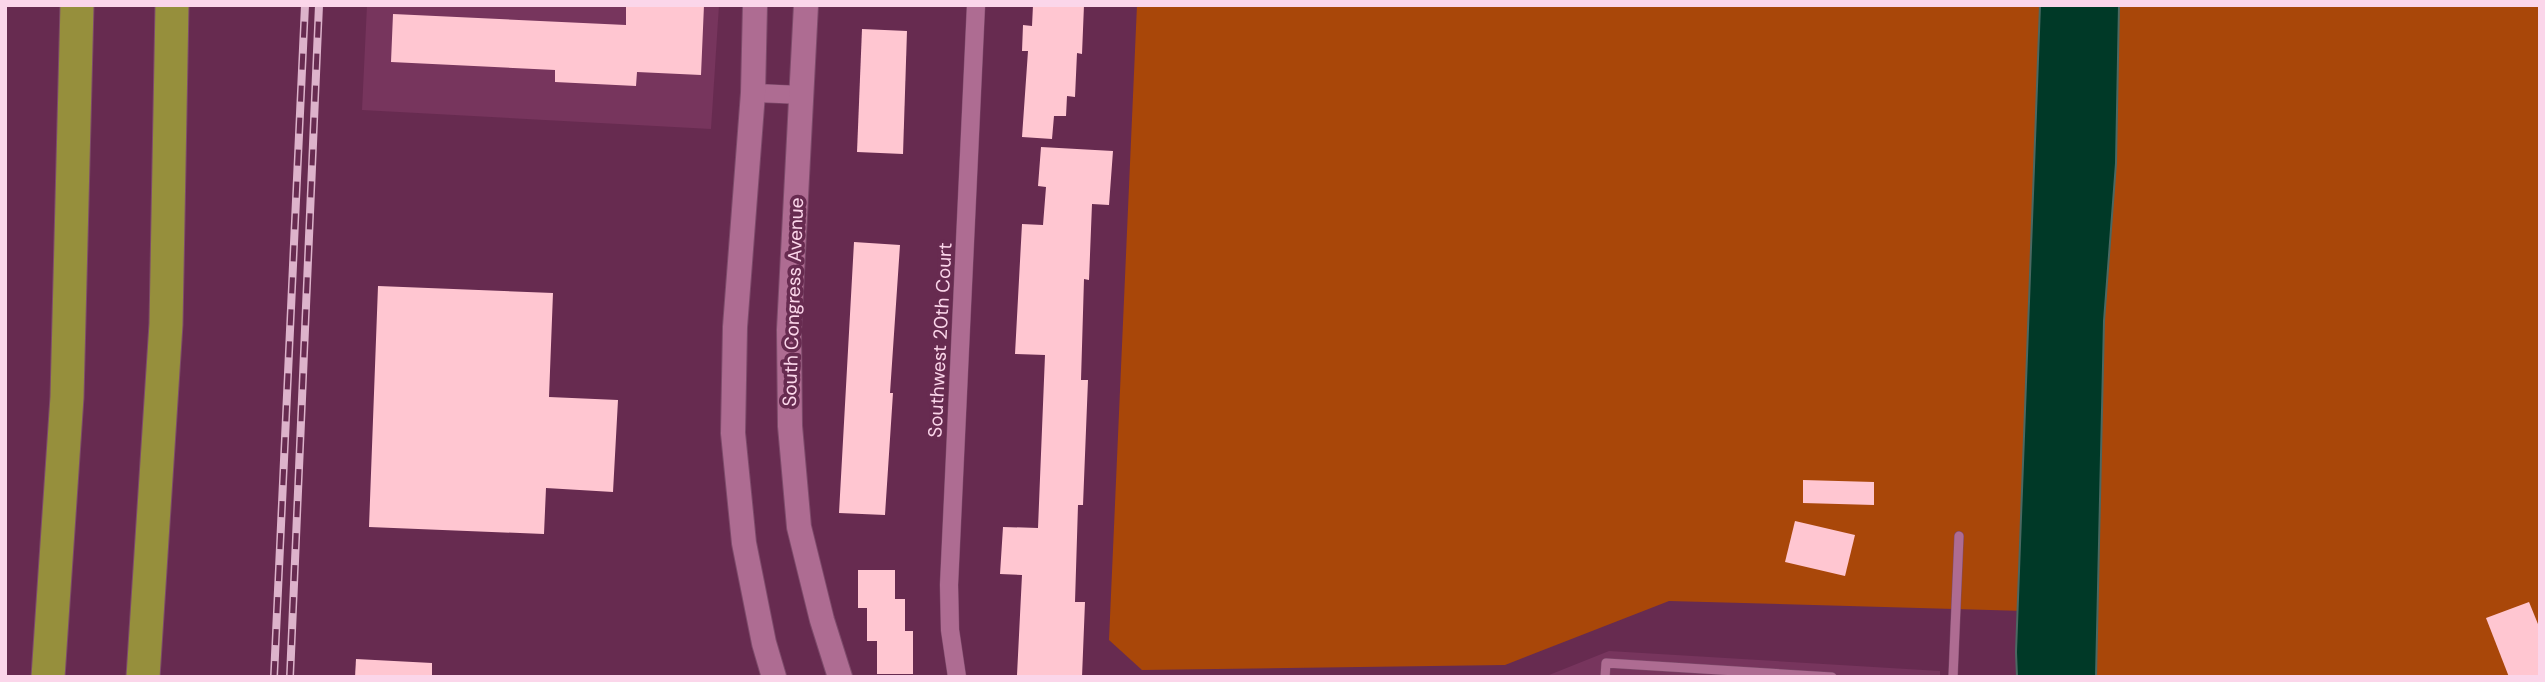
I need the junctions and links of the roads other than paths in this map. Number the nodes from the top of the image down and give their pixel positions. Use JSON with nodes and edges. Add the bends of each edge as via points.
{"nodes":[{"id":1,"x":77,"y":5,"type":"edge"},
{"id":2,"x":173,"y":5,"type":"edge"},
{"id":3,"x":755,"y":5,"type":"edge"},
{"id":4,"x":806,"y":5,"type":"edge"},
{"id":5,"x":976,"y":5,"type":"edge"},
{"id":6,"x":753,"y":93,"type":"junction"},
{"id":7,"x":802,"y":95,"type":"junction"},
{"id":8,"x":1959,"y":536,"type":"dead end"},
{"id":9,"x":48,"y":677,"type":"edge"},
{"id":10,"x":143,"y":677,"type":"edge"},
{"id":11,"x":774,"y":677,"type":"edge"},
{"id":12,"x":840,"y":677,"type":"edge"},
{"id":13,"x":957,"y":677,"type":"edge"},
{"id":14,"x":1605,"y":677,"type":"edge"},
{"id":15,"x":1832,"y":677,"type":"edge"},
{"id":16,"x":1953,"y":677,"type":"edge"}],
"edges":[{"from":1,"to":9,"type":"highway","via":[[67,397]]},
{"from":2,"to":10,"type":"highway","via":[[166,324]]},
{"from":3,"to":6,"type":"main road"},
{"from":4,"to":7,"type":"main road","name":"South Congress Avenue"},
{"from":5,"to":13,"type":"street","name":"Southwest 20th Court","via":[[949,585]]},
{"from":6,"to":7,"type":"street"},
{"from":6,"to":11,"type":"main road","via":[[735,327],[733,433],[744,543]]},
{"from":7,"to":12,"type":"main road","name":"South Congress Avenue","via":[[789,330],[790,426],[799,527]]},
{"from":8,"to":16,"type":"lane"},
{"from":14,"to":15,"type":"lane","via":[[1606,663]]}]}
